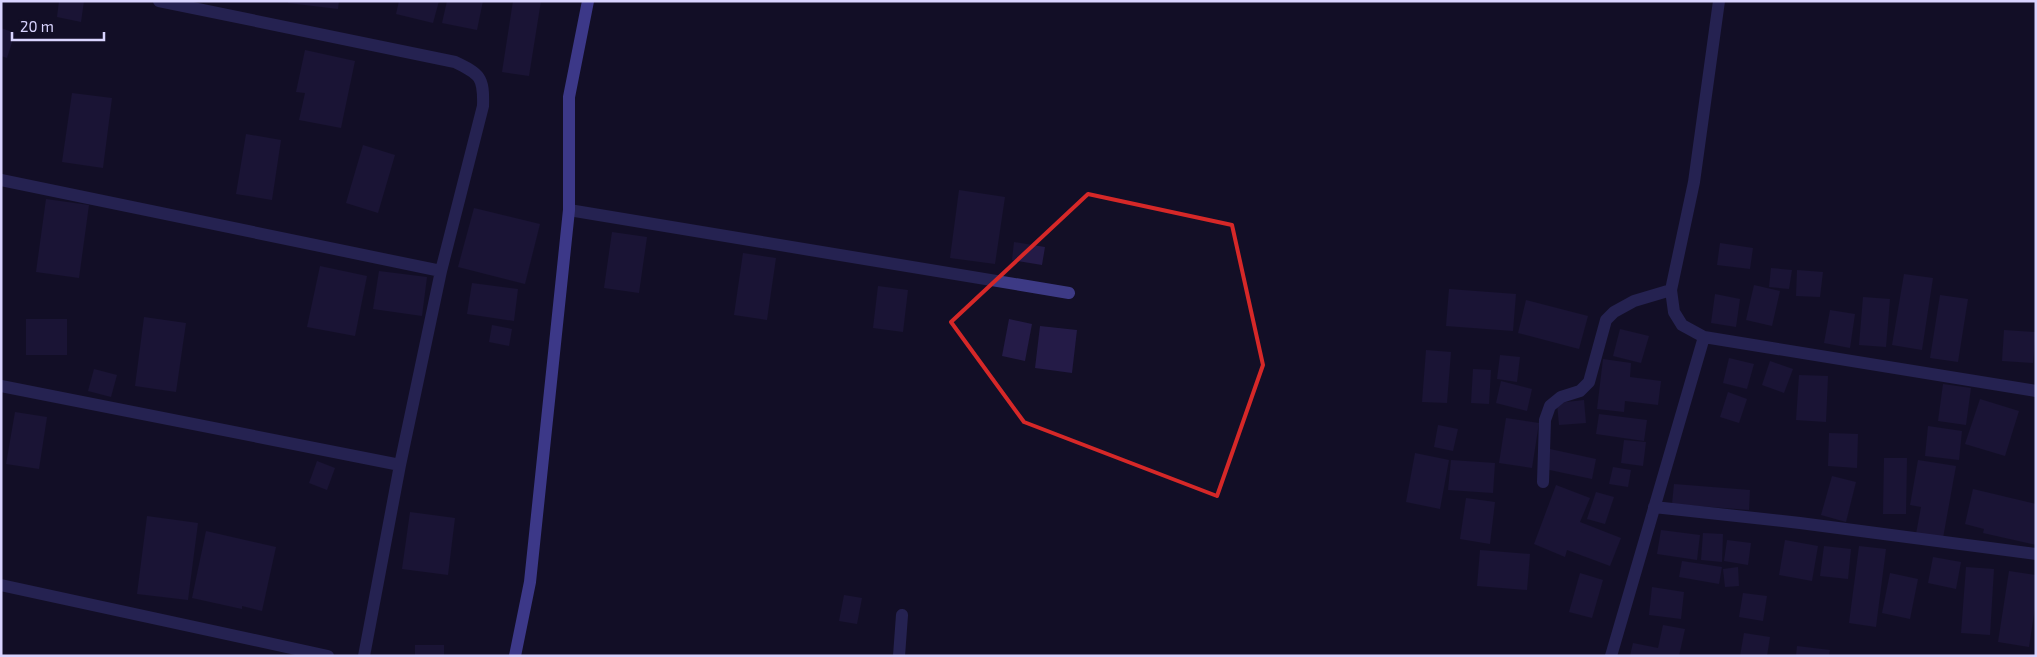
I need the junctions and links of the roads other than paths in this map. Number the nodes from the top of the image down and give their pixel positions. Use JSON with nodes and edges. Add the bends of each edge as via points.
{"nodes":[{"id":1,"x":158,"y":1,"type":"edge"},
{"id":2,"x":588,"y":1,"type":"edge"},
{"id":3,"x":1719,"y":1,"type":"edge"},
{"id":4,"x":1,"y":180,"type":"edge"},
{"id":5,"x":569,"y":210,"type":"junction"},
{"id":6,"x":441,"y":272,"type":"junction"},
{"id":7,"x":1671,"y":290,"type":"junction"},
{"id":8,"x":1069,"y":293,"type":"dead end"},
{"id":9,"x":1704,"y":337,"type":"junction"},
{"id":10,"x":1,"y":386,"type":"edge"},
{"id":11,"x":2036,"y":391,"type":"edge"},
{"id":12,"x":400,"y":465,"type":"junction"},
{"id":13,"x":1543,"y":482,"type":"dead end"},
{"id":14,"x":1654,"y":507,"type":"junction"},
{"id":15,"x":2036,"y":554,"type":"edge"},
{"id":16,"x":1,"y":586,"type":"edge"},
{"id":17,"x":902,"y":615,"type":"dead end"},
{"id":18,"x":328,"y":656,"type":"edge"},
{"id":19,"x":364,"y":656,"type":"edge"},
{"id":20,"x":515,"y":656,"type":"edge"},
{"id":21,"x":899,"y":656,"type":"edge"},
{"id":22,"x":1611,"y":656,"type":"edge"}],
"edges":[{"from":1,"to":6,"type":"street","via":[[455,62],[476,71],[484,88],[483,106]]},
{"from":2,"to":5,"type":"main road","via":[[569,98]]},
{"from":3,"to":7,"type":"street","via":[[1694,182]]},
{"from":4,"to":6,"type":"street"},
{"from":5,"to":8,"type":"street"},
{"from":5,"to":20,"type":"main road","via":[[530,582]]},
{"from":6,"to":12,"type":"street"},
{"from":7,"to":9,"type":"street","via":[[1674,312],[1682,325]]},
{"from":7,"to":13,"type":"street","via":[[1634,301],[1606,320],[1589,382],[1580,391],[1561,397],[1550,406],[1545,420]]},
{"from":9,"to":11,"type":"street"},
{"from":9,"to":14,"type":"street"},
{"from":10,"to":12,"type":"street"},
{"from":12,"to":19,"type":"street"},
{"from":14,"to":15,"type":"street"},
{"from":14,"to":22,"type":"street"},
{"from":16,"to":18,"type":"street"},
{"from":17,"to":21,"type":"street"}]}
